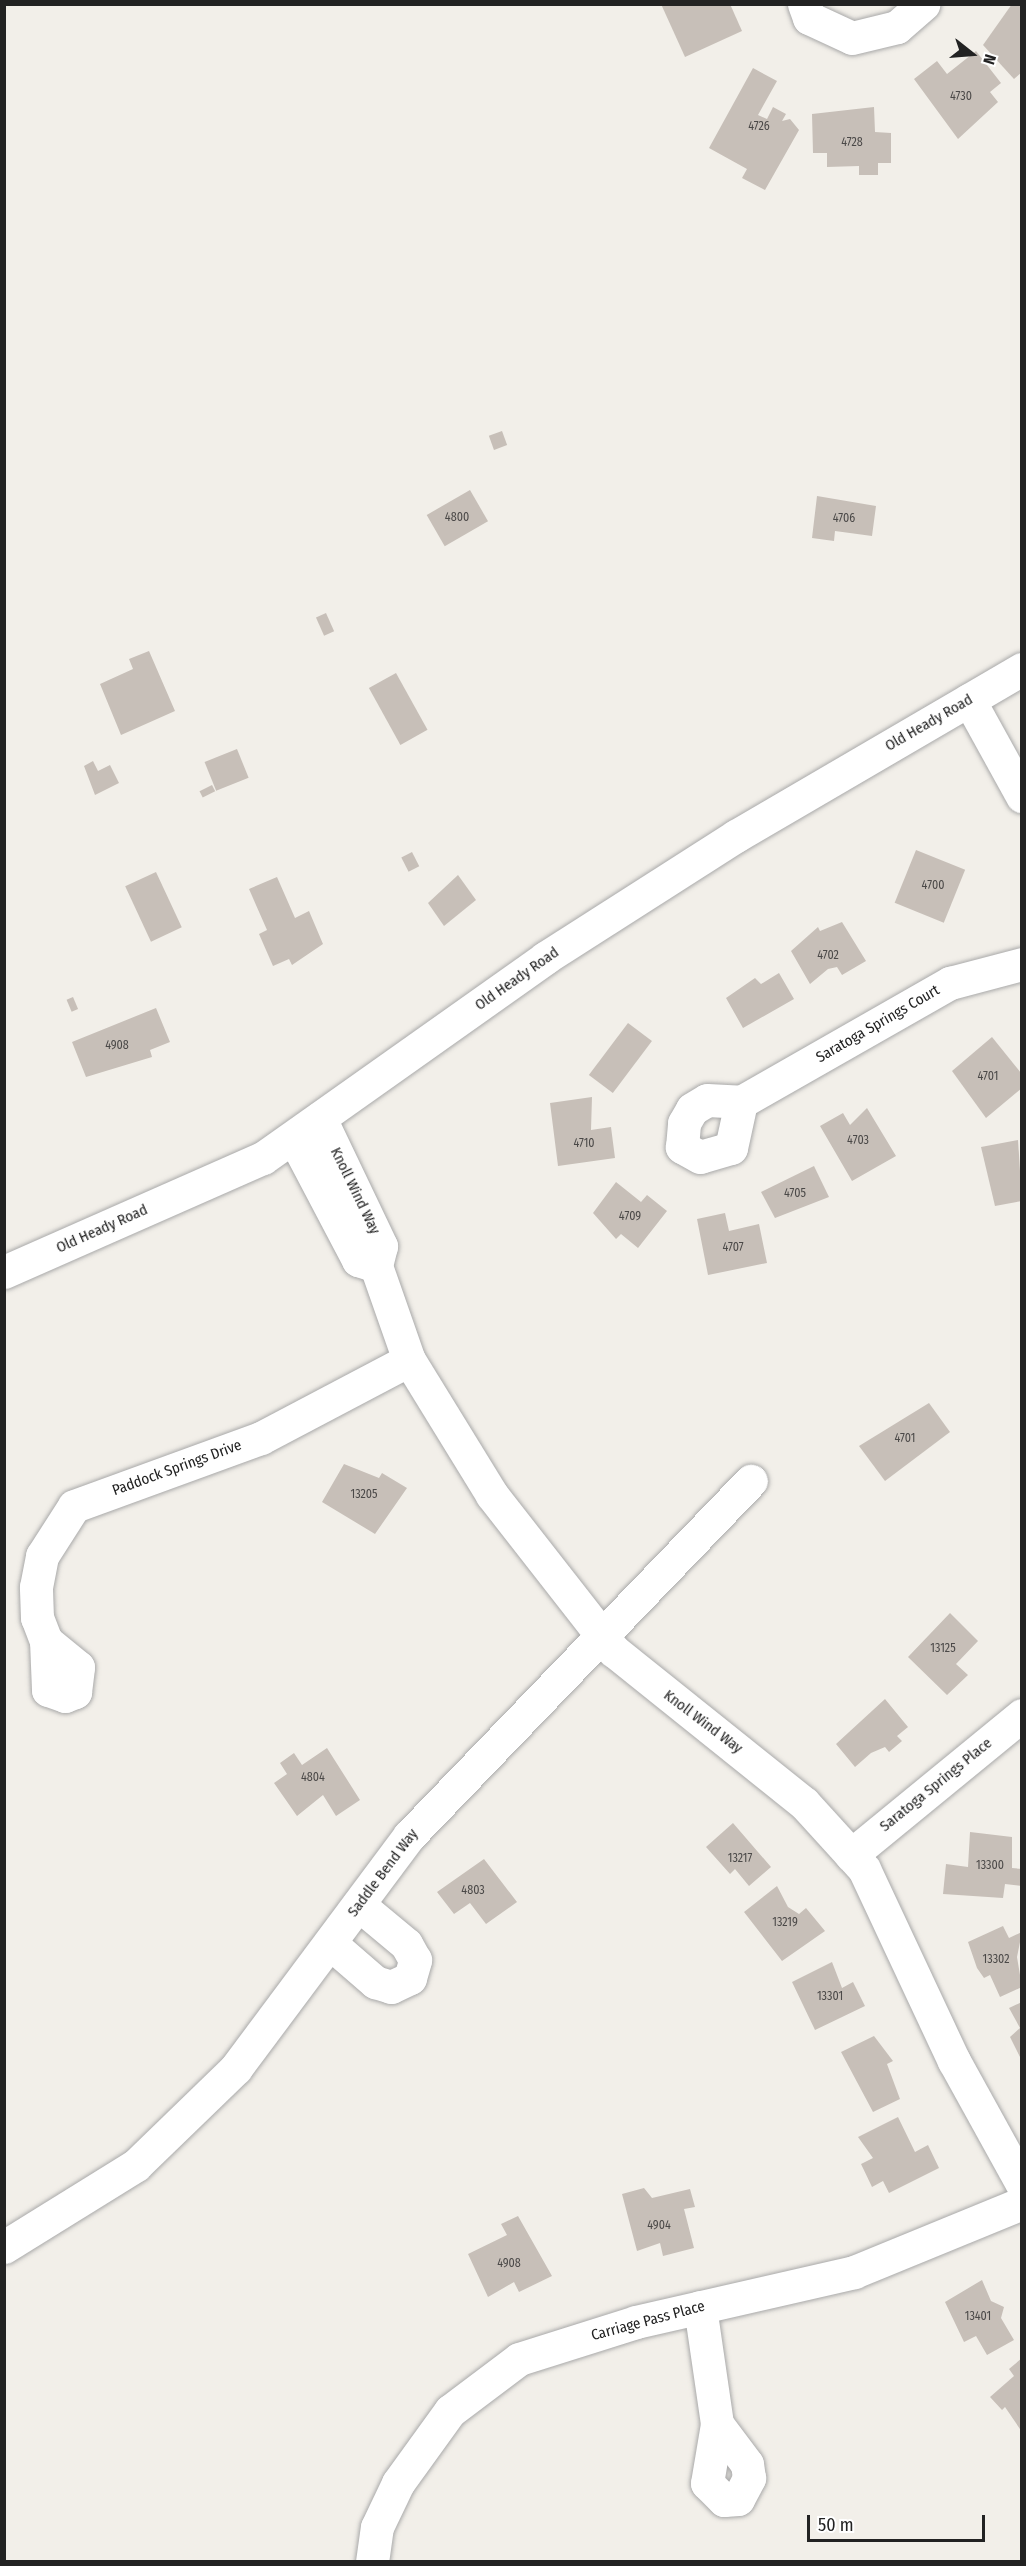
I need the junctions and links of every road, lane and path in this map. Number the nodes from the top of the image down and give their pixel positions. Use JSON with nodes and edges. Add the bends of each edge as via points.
{"nodes":[{"id":1,"x":804,"y":4,"type":"edge"},
{"id":2,"x":923,"y":4,"type":"edge"},
{"id":3,"x":1022,"y":669,"type":"edge"},
{"id":4,"x":969,"y":700,"type":"junction"},
{"id":5,"x":1022,"y":796,"type":"edge"},
{"id":6,"x":1022,"y":964,"type":"edge"},
{"id":7,"x":741,"y":1102,"type":"dead end"},
{"id":8,"x":320,"y":1118,"type":"junction"},
{"id":9,"x":294,"y":1138,"type":"junction"},
{"id":10,"x":376,"y":1266,"type":"junction"},
{"id":11,"x":4,"y":1272,"type":"edge"},
{"id":12,"x":409,"y":1360,"type":"junction"},
{"id":13,"x":751,"y":1481,"type":"dead end"},
{"id":14,"x":605,"y":1638,"type":"junction"},
{"id":15,"x":46,"y":1640,"type":"dead end"},
{"id":16,"x":1022,"y":1715,"type":"edge"},
{"id":17,"x":851,"y":1855,"type":"junction"},
{"id":18,"x":358,"y":1904,"type":"junction"},
{"id":19,"x":330,"y":1943,"type":"junction"},
{"id":20,"x":1022,"y":2184,"type":"edge"},
{"id":21,"x":1022,"y":2203,"type":"edge"},
{"id":22,"x":4,"y":2247,"type":"edge"},
{"id":23,"x":700,"y":2307,"type":"junction"},
{"id":24,"x":717,"y":2424,"type":"dead end"},
{"id":25,"x":372,"y":2562,"type":"edge"}],
"edges":[{"from":1,"to":2,"type":"street","via":[[809,18],[852,38],[897,27]]},
{"from":3,"to":4,"type":"street","name":"Old Heady Road"},
{"from":4,"to":5,"type":"street"},
{"from":4,"to":8,"type":"street","name":"Old Heady Road","via":[[736,836],[545,958]]},
{"from":6,"to":7,"type":"street","name":"Saratoga Springs Court","via":[[950,983]]},
{"from":8,"to":9,"type":"street","name":"Old Heady Road"},
{"from":8,"to":10,"type":"street","name":"Knoll Wind Way","via":[[381,1246]]},
{"from":9,"to":10,"type":"street","name":"Knoll Wind Way","via":[[358,1260]]},
{"from":9,"to":11,"type":"street","name":"Old Heady Road","via":[[263,1158]]},
{"from":10,"to":12,"type":"street","name":"Knoll Wind Way"},
{"from":12,"to":14,"type":"street","name":"Knoll Wind Way","via":[[492,1495]]},
{"from":12,"to":15,"type":"street","name":"Paddock Springs Drive","via":[[261,1438],[74,1506],[42,1556],[37,1618]]},
{"from":13,"to":14,"type":"street","name":"Saddle Bend Way"},
{"from":14,"to":17,"type":"street","name":"Knoll Wind Way","via":[[667,1695],[804,1803]]},
{"from":14,"to":18,"type":"street","name":"Saddle Bend Way","via":[[483,1753],[409,1836]]},
{"from":16,"to":17,"type":"street","name":"Saratoga Springs Place"},
{"from":17,"to":20,"type":"street","name":"Knoll Wind Way","via":[[864,1869],[954,2061]]},
{"from":18,"to":19,"type":"street","name":"Saddle Bend Way"},
{"from":18,"to":19,"type":"street","via":[[406,1944],[415,1960],[410,1978],[391,1988],[375,1982]]},
{"from":19,"to":22,"type":"street","name":"Saddle Bend Way","via":[[236,2068],[136,2164]]},
{"from":21,"to":23,"type":"street","name":"Carriage Pass Place","via":[[854,2272]]},
{"from":23,"to":24,"type":"street"},
{"from":23,"to":25,"type":"street","name":"Carriage Pass Place","via":[[519,2359],[450,2411],[398,2483],[377,2527]]}]}
